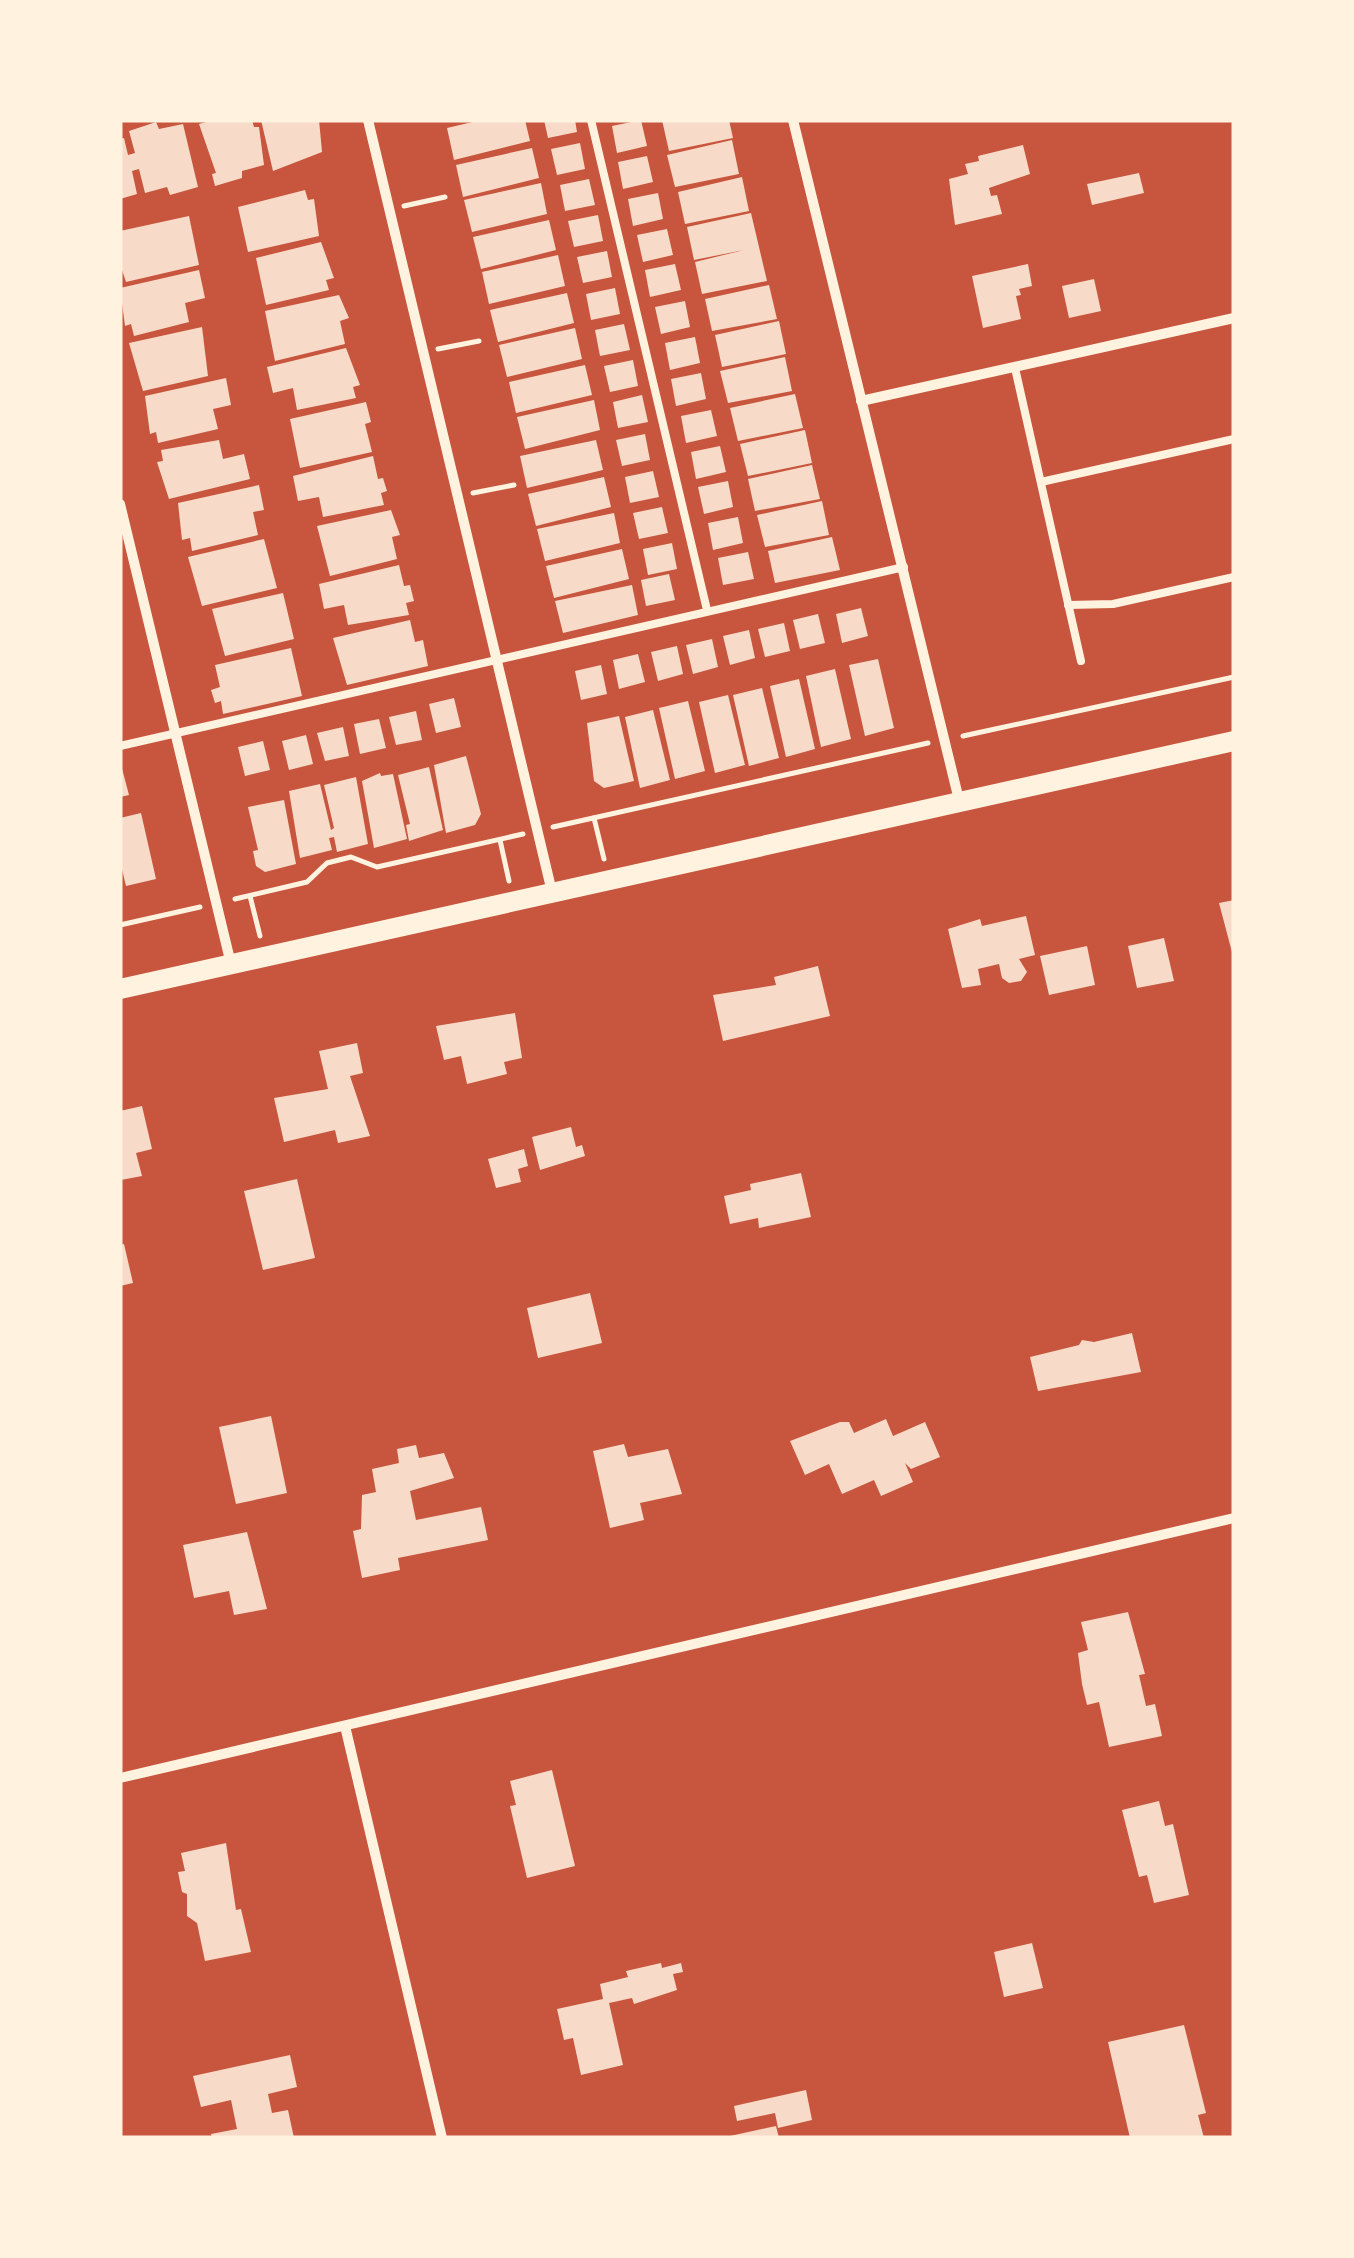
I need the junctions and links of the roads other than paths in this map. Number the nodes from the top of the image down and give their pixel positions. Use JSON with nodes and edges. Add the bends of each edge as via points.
{"nodes":[{"id":1,"x":368,"y":120,"type":"edge"},
{"id":2,"x":591,"y":120,"type":"edge"},
{"id":3,"x":793,"y":120,"type":"edge"},
{"id":4,"x":1234,"y":318,"type":"edge"},
{"id":5,"x":1015,"y":368,"type":"junction"},
{"id":6,"x":862,"y":401,"type":"junction"},
{"id":7,"x":1234,"y":440,"type":"edge"},
{"id":8,"x":1041,"y":482,"type":"junction"},
{"id":9,"x":120,"y":504,"type":"edge"},
{"id":10,"x":904,"y":568,"type":"junction"},
{"id":11,"x":1234,"y":577,"type":"edge"},
{"id":12,"x":1068,"y":606,"type":"junction"},
{"id":13,"x":707,"y":610,"type":"junction"},
{"id":14,"x":496,"y":660,"type":"junction"},
{"id":15,"x":1081,"y":661,"type":"dead end"},
{"id":16,"x":175,"y":734,"type":"junction"},
{"id":17,"x":1234,"y":741,"type":"edge"},
{"id":18,"x":120,"y":746,"type":"edge"},
{"id":19,"x":959,"y":800,"type":"junction"},
{"id":20,"x":552,"y":892,"type":"junction"},
{"id":21,"x":231,"y":964,"type":"junction"},
{"id":22,"x":120,"y":989,"type":"edge"},
{"id":23,"x":1234,"y":1518,"type":"edge"},
{"id":24,"x":345,"y":1726,"type":"junction"},
{"id":25,"x":120,"y":1778,"type":"edge"},
{"id":26,"x":442,"y":2138,"type":"edge"}],
"edges":[{"from":1,"to":14,"type":"street"},
{"from":2,"to":13,"type":"lane"},
{"from":3,"to":6,"type":"street"},
{"from":4,"to":5,"type":"street"},
{"from":5,"to":6,"type":"street"},
{"from":5,"to":8,"type":"lane"},
{"from":6,"to":10,"type":"street"},
{"from":7,"to":8,"type":"lane"},
{"from":8,"to":12,"type":"lane"},
{"from":9,"to":16,"type":"street"},
{"from":10,"to":13,"type":"lane"},
{"from":10,"to":19,"type":"street"},
{"from":11,"to":12,"type":"lane","via":[[1113,604]]},
{"from":12,"to":15,"type":"lane"},
{"from":13,"to":14,"type":"lane"},
{"from":14,"to":16,"type":"lane"},
{"from":14,"to":20,"type":"street"},
{"from":16,"to":18,"type":"lane"},
{"from":16,"to":21,"type":"street"},
{"from":17,"to":19,"type":"main road"},
{"from":19,"to":20,"type":"main road"},
{"from":20,"to":21,"type":"main road"},
{"from":21,"to":22,"type":"main road"},
{"from":23,"to":24,"type":"street"},
{"from":24,"to":25,"type":"street"},
{"from":24,"to":26,"type":"street"}]}
